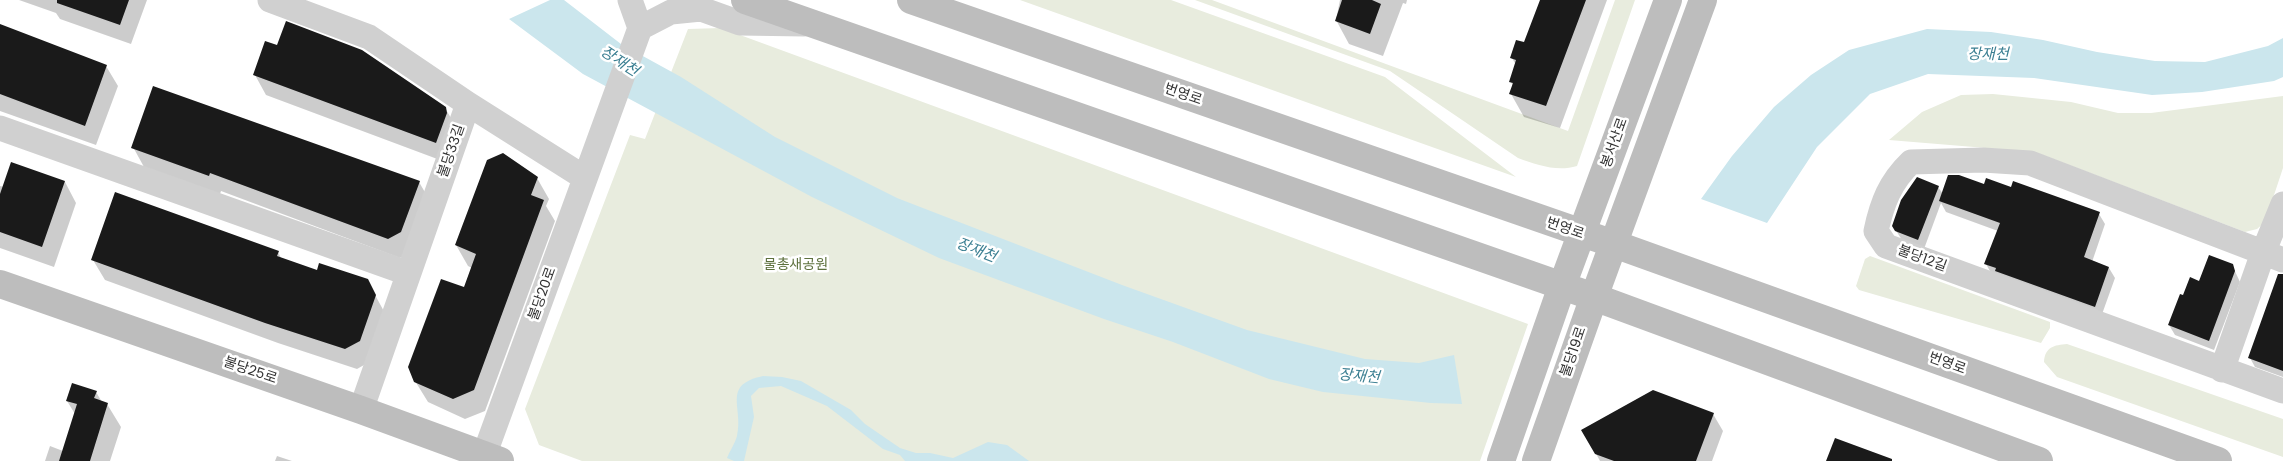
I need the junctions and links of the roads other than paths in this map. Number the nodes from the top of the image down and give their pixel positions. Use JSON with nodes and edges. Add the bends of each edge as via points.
{"nodes":[{"id":1,"x":270,"y":0,"type":"edge"},
{"id":2,"x":630,"y":0,"type":"edge"},
{"id":3,"x":745,"y":0,"type":"edge"},
{"id":4,"x":911,"y":0,"type":"edge"},
{"id":5,"x":1668,"y":0,"type":"edge"},
{"id":6,"x":1703,"y":0,"type":"edge"},
{"id":7,"x":812,"y":24,"type":"junction"},
{"id":8,"x":640,"y":28,"type":"junction"},
{"id":9,"x":468,"y":104,"type":"junction"},
{"id":10,"x":0,"y":128,"type":"edge"},
{"id":11,"x":585,"y":178,"type":"junction"},
{"id":12,"x":2283,"y":204,"type":"edge"},
{"id":13,"x":1582,"y":235,"type":"junction"},
{"id":14,"x":1614,"y":244,"type":"junction"},
{"id":15,"x":2273,"y":257,"type":"edge"},
{"id":16,"x":407,"y":273,"type":"junction"},
{"id":17,"x":0,"y":284,"type":"edge"},
{"id":18,"x":1562,"y":286,"type":"junction"},
{"id":19,"x":1594,"y":297,"type":"junction"},
{"id":20,"x":2222,"y":370,"type":"junction"},
{"id":21,"x":2283,"y":391,"type":"edge"},
{"id":22,"x":361,"y":410,"type":"junction"},
{"id":23,"x":488,"y":459,"type":"edge"},
{"id":24,"x":1501,"y":461,"type":"edge"},
{"id":25,"x":1536,"y":461,"type":"edge"},
{"id":26,"x":2039,"y":461,"type":"edge"},
{"id":27,"x":2218,"y":461,"type":"edge"}],
"edges":[{"from":1,"to":9,"type":"street","via":[[369,37]]},
{"from":2,"to":8,"type":"street"},
{"from":3,"to":7,"type":"main road"},
{"from":4,"to":13,"type":"main road","name":"번영로"},
{"from":5,"to":13,"type":"main road","name":"봉서산로"},
{"from":6,"to":14,"type":"main road"},
{"from":7,"to":8,"type":"street","via":[[740,23],[700,9],[671,12]]},
{"from":7,"to":18,"type":"main road"},
{"from":8,"to":11,"type":"street","name":"불당20로"},
{"from":9,"to":11,"type":"street"},
{"from":9,"to":16,"type":"street","name":"불당33길"},
{"from":10,"to":16,"type":"street"},
{"from":11,"to":23,"type":"street","name":"불당20로"},
{"from":12,"to":15,"type":"street"},
{"from":13,"to":14,"type":"main road","name":"번영로"},
{"from":13,"to":18,"type":"main road","name":"봉서산로"},
{"from":14,"to":19,"type":"main road","name":"불당19로"},
{"from":14,"to":27,"type":"main road","name":"번영로"},
{"from":15,"to":20,"type":"street"},
{"from":15,"to":20,"type":"street","name":"불당12길","via":[[2030,163],[1983,160],[1910,162],[1896,176],[1881,209],[1876,231],[1886,246]]},
{"from":16,"to":22,"type":"street","name":"불당33길"},
{"from":17,"to":22,"type":"main road","name":"불당25로"},
{"from":18,"to":19,"type":"main road"},
{"from":18,"to":24,"type":"main road"},
{"from":19,"to":25,"type":"main road","name":"불당19로"},
{"from":19,"to":26,"type":"main road"},
{"from":20,"to":21,"type":"street","name":"불당12길"},
{"from":22,"to":23,"type":"main road","name":"불당25로"}]}
